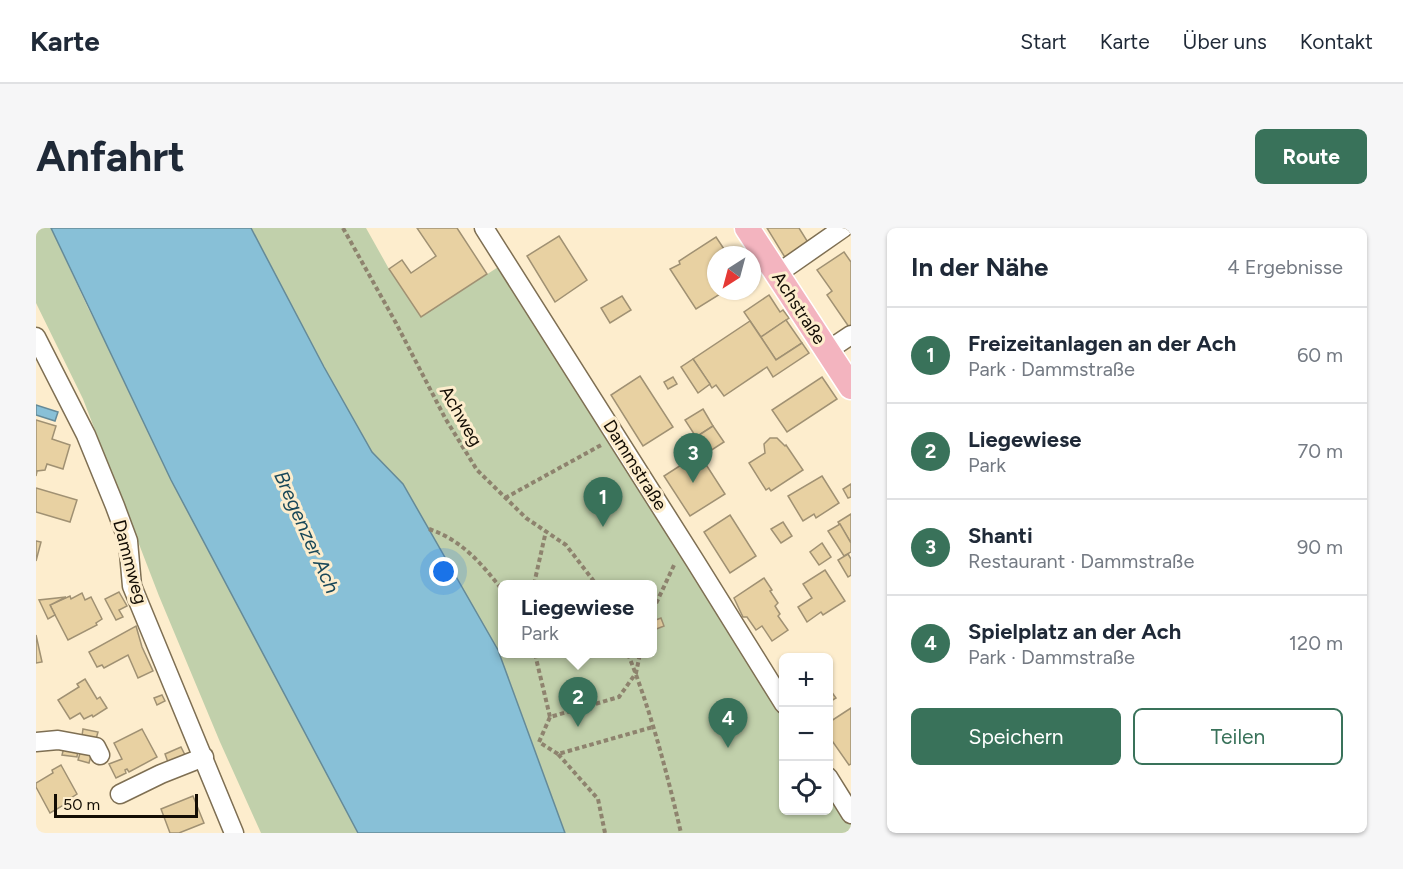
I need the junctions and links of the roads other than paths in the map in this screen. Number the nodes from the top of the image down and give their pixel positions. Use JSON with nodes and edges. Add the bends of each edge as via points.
{"nodes":[{"id":1,"x":484,"y":228,"type":"edge"},
{"id":2,"x":747,"y":228,"type":"edge"},
{"id":3,"x":843,"y":228,"type":"edge"},
{"id":4,"x":777,"y":274,"type":"junction"},
{"id":5,"x":851,"y":335,"type":"edge"},
{"id":6,"x":36,"y":337,"type":"edge"},
{"id":7,"x":827,"y":351,"type":"junction"},
{"id":8,"x":851,"y":387,"type":"edge"},
{"id":9,"x":779,"y":698,"type":"edge"},
{"id":10,"x":38,"y":741,"type":"edge"},
{"id":11,"x":100,"y":755,"type":"dead end"},
{"id":12,"x":204,"y":757,"type":"junction"},
{"id":13,"x":833,"y":785,"type":"edge"},
{"id":14,"x":120,"y":794,"type":"dead end"},
{"id":15,"x":851,"y":814,"type":"edge"},
{"id":16,"x":234,"y":833,"type":"edge"}],
"edges":[{"from":1,"to":9,"type":"street","name":"Dammstraße"},
{"from":2,"to":4,"type":"main road","name":"Achstraße"},
{"from":3,"to":4,"type":"street"},
{"from":4,"to":7,"type":"main road","name":"Achstraße"},
{"from":5,"to":7,"type":"street"},
{"from":6,"to":12,"type":"street","name":"Dammweg","via":[[86,435],[111,496],[128,541],[132,586]]},
{"from":7,"to":8,"type":"main road","name":"Achstraße"},
{"from":10,"to":11,"type":"street","via":[[58,740],[96,747]]},
{"from":12,"to":14,"type":"street"},
{"from":12,"to":16,"type":"street","name":"Dammweg"},
{"from":13,"to":15,"type":"street"}]}
